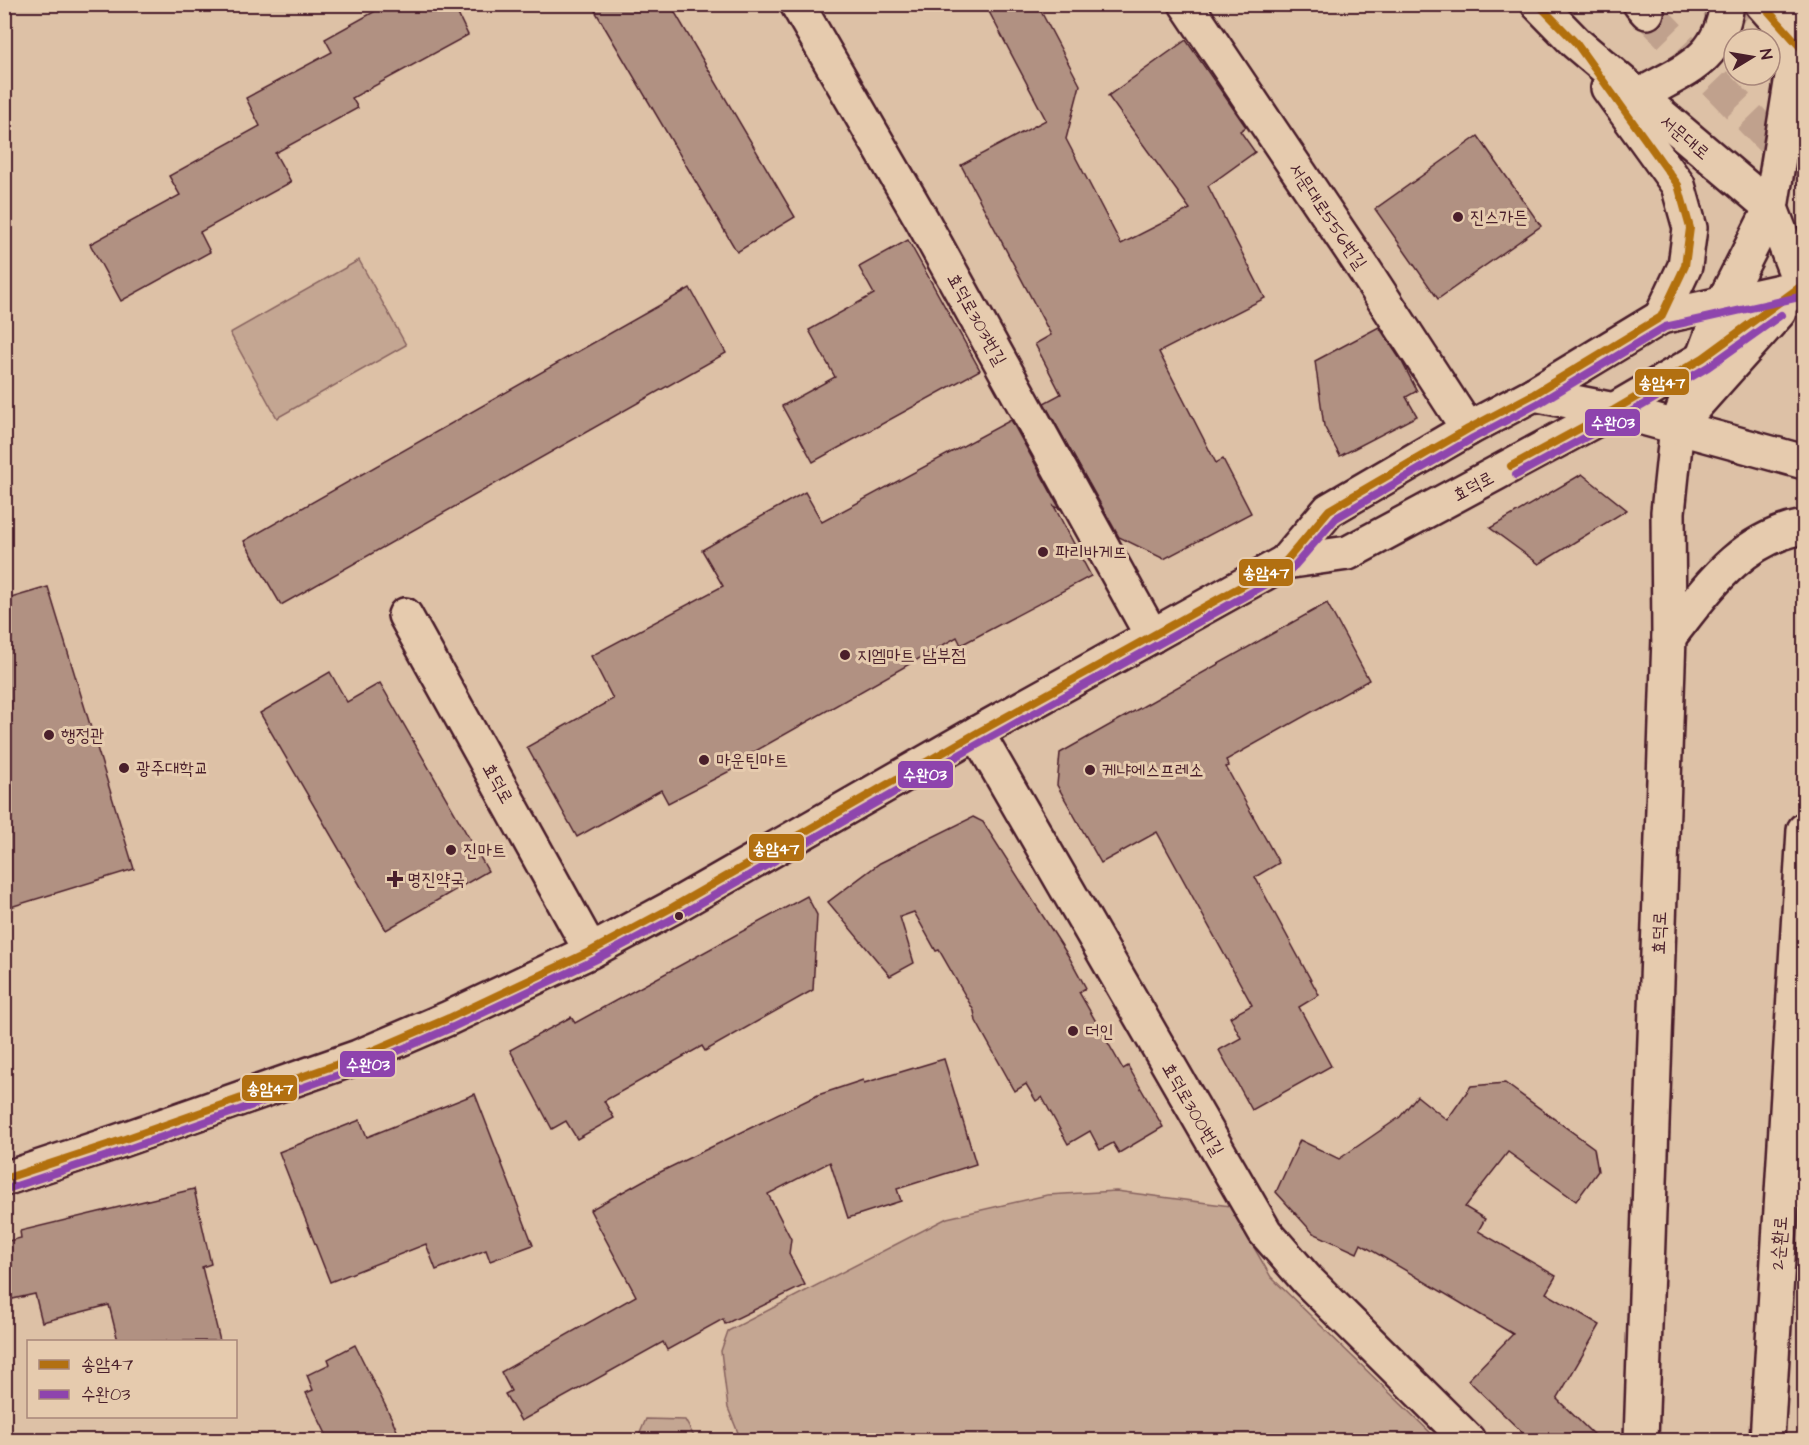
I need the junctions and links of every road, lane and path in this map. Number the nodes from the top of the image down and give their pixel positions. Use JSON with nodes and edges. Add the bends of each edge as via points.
{"nodes":[{"id":1,"x":798,"y":4,"type":"edge"},
{"id":2,"x":1186,"y":4,"type":"edge"},
{"id":3,"x":1538,"y":4,"type":"edge"},
{"id":4,"x":1727,"y":4,"type":"edge"},
{"id":5,"x":1762,"y":4,"type":"edge"},
{"id":6,"x":1793,"y":4,"type":"edge"},
{"id":7,"x":1576,"y":43,"type":"junction"},
{"id":8,"x":1801,"y":48,"type":"edge"},
{"id":9,"x":1637,"y":97,"type":"junction"},
{"id":10,"x":1771,"y":208,"type":"junction"},
{"id":11,"x":1804,"y":286,"type":"edge"},
{"id":12,"x":1723,"y":303,"type":"junction"},
{"id":13,"x":1661,"y":317,"type":"junction"},
{"id":14,"x":1702,"y":358,"type":"junction"},
{"id":15,"x":1534,"y":394,"type":"junction"},
{"id":16,"x":1614,"y":410,"type":"junction"},
{"id":17,"x":1677,"y":426,"type":"junction"},
{"id":18,"x":1468,"y":429,"type":"junction"},
{"id":19,"x":1804,"y":462,"type":"edge"},
{"id":20,"x":1804,"y":527,"type":"edge"},
{"id":21,"x":1286,"y":562,"type":"junction"},
{"id":22,"x":405,"y":615,"type":"dead end"},
{"id":23,"x":1152,"y":636,"type":"junction"},
{"id":24,"x":1670,"y":637,"type":"junction"},
{"id":25,"x":977,"y":733,"type":"junction"},
{"id":26,"x":1804,"y":830,"type":"edge"},
{"id":27,"x":591,"y":951,"type":"junction"},
{"id":28,"x":4,"y":1179,"type":"edge"},
{"id":29,"x":1468,"y":1440,"type":"edge"},
{"id":30,"x":1641,"y":1440,"type":"edge"},
{"id":31,"x":1767,"y":1440,"type":"edge"}],
"edges":[{"from":1,"to":23,"type":"main road","name":"효덕로303번길"},
{"from":2,"to":18,"type":"main road","name":"서문대로556번길"},
{"from":3,"to":7,"type":"main road","name":"서문대로"},
{"from":4,"to":9,"type":"main road","via":[[1725,23],[1716,43],[1700,61]]},
{"from":5,"to":8,"type":"main road"},
{"from":6,"to":8,"type":"main road"},
{"from":7,"to":9,"type":"main road","name":"서문대로"},
{"from":7,"to":13,"type":"main road","via":[[1677,185],[1689,237],[1685,266]]},
{"from":8,"to":10,"type":"main road"},
{"from":9,"to":10,"type":"main road","name":"서문대로"},
{"from":10,"to":11,"type":"main road","name":"서문대로"},
{"from":10,"to":12,"type":"main road","name":"효덕로"},
{"from":11,"to":12,"type":"main road","name":"효덕로"},
{"from":11,"to":14,"type":"main road","name":"효덕로"},
{"from":11,"to":17,"type":"main road"},
{"from":12,"to":13,"type":"main road","name":"효덕로"},
{"from":12,"to":14,"type":"main road","name":"효덕로"},
{"from":13,"to":15,"type":"main road","name":"효덕로"},
{"from":14,"to":16,"type":"main road","name":"효덕로"},
{"from":14,"to":17,"type":"main road","name":"효덕로"},
{"from":15,"to":16,"type":"main road"},
{"from":15,"to":18,"type":"main road","name":"효덕로"},
{"from":16,"to":17,"type":"main road"},
{"from":16,"to":21,"type":"main road","name":"효덕로","via":[[1348,554]]},
{"from":17,"to":19,"type":"main road"},
{"from":17,"to":24,"type":"main road","name":"효덕로","via":[[1668,512]]},
{"from":18,"to":21,"type":"main road","name":"효덕로","via":[[1329,510]]},
{"from":20,"to":24,"type":"main road","via":[[1766,538],[1721,572]]},
{"from":21,"to":23,"type":"main road","name":"효덕로"},
{"from":22,"to":27,"type":"main road","name":"효덕로"},
{"from":23,"to":25,"type":"main road","name":"효덕로"},
{"from":24,"to":30,"type":"main road","name":"효덕로"},
{"from":25,"to":27,"type":"main road","name":"효덕로"},
{"from":25,"to":29,"type":"main road","name":"효덕로300번길","via":[[1265,1232],[1307,1280]]},
{"from":26,"to":31,"type":"main road","name":"2순환로"},
{"from":27,"to":28,"type":"main road","name":"효덕로","via":[[358,1058]]}]}
